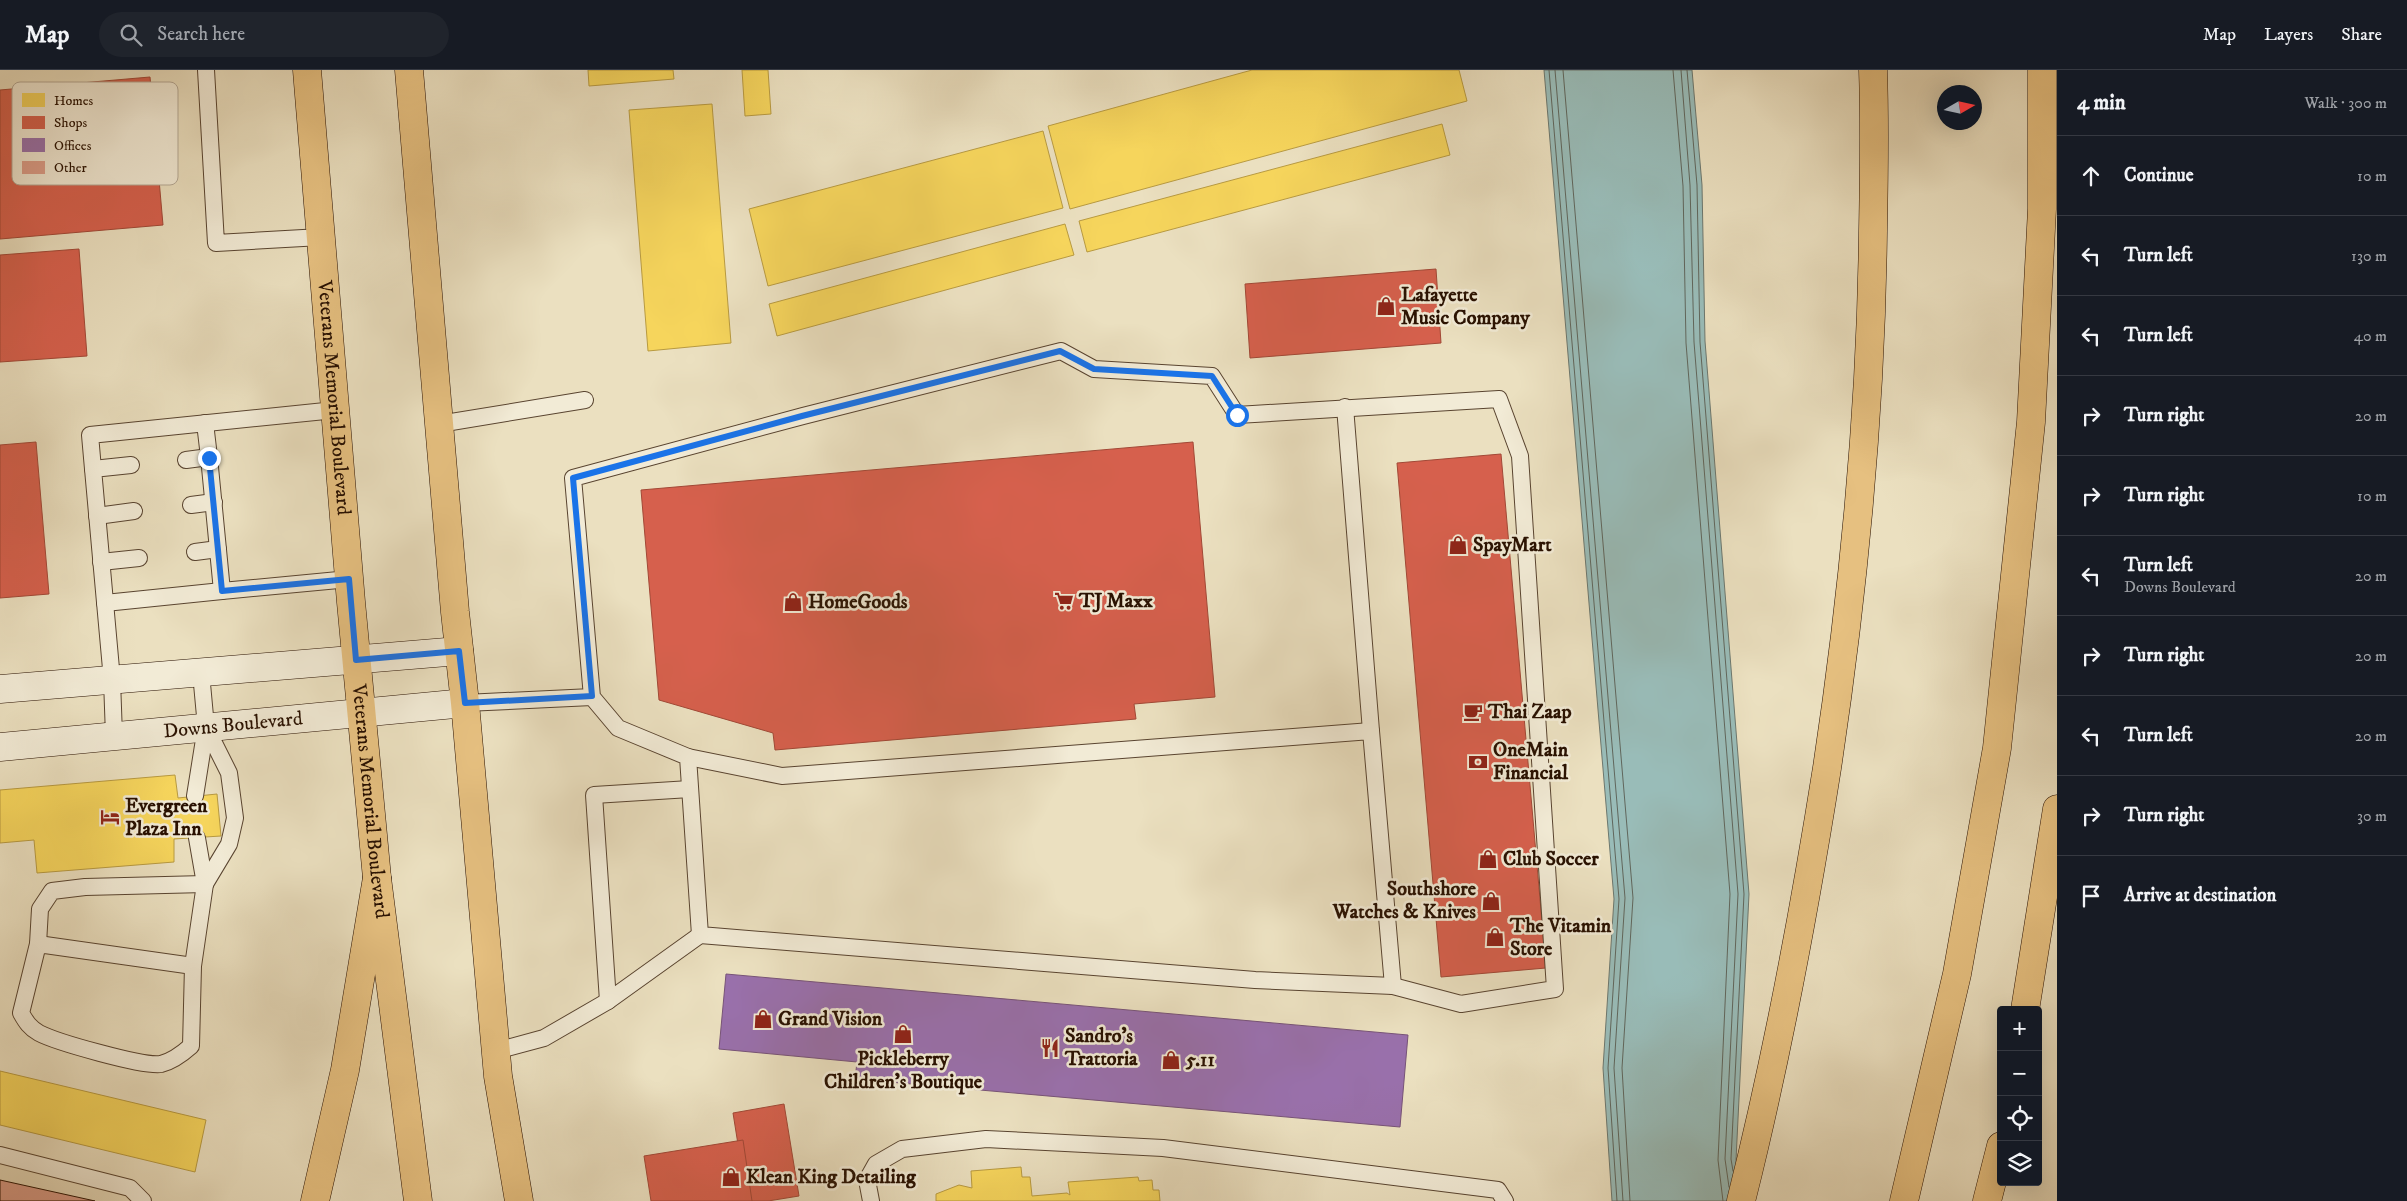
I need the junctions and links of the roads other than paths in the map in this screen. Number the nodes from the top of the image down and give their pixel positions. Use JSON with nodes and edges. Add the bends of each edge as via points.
{"nodes":[{"id":1,"x":206,"y":70,"type":"edge"},
{"id":2,"x":307,"y":70,"type":"edge"},
{"id":3,"x":409,"y":70,"type":"edge"},
{"id":4,"x":1872,"y":70,"type":"edge"},
{"id":5,"x":2042,"y":70,"type":"edge"},
{"id":6,"x":321,"y":237,"type":"junction"},
{"id":7,"x":585,"y":400,"type":"dead end"},
{"id":8,"x":1345,"y":407,"type":"junction"},
{"id":9,"x":335,"y":410,"type":"junction"},
{"id":10,"x":205,"y":423,"type":"junction"},
{"id":11,"x":439,"y":424,"type":"junction"},
{"id":12,"x":209,"y":458,"type":"junction"},
{"id":13,"x":186,"y":460,"type":"dead end"},
{"id":14,"x":131,"y":465,"type":"dead end"},
{"id":15,"x":94,"y":469,"type":"junction"},
{"id":16,"x":214,"y":502,"type":"junction"},
{"id":17,"x":191,"y":505,"type":"dead end"},
{"id":18,"x":134,"y":511,"type":"dead end"},
{"id":19,"x":97,"y":516,"type":"junction"},
{"id":20,"x":218,"y":549,"type":"junction"},
{"id":21,"x":195,"y":552,"type":"dead end"},
{"id":22,"x":139,"y":558,"type":"dead end"},
{"id":23,"x":101,"y":562,"type":"junction"},
{"id":24,"x":349,"y":579,"type":"junction"},
{"id":25,"x":222,"y":591,"type":"junction"},
{"id":26,"x":105,"y":603,"type":"junction"},
{"id":27,"x":459,"y":651,"type":"junction"},
{"id":28,"x":356,"y":660,"type":"junction"},
{"id":29,"x":201,"y":673,"type":"junction"},
{"id":30,"x":112,"y":680,"type":"junction"},
{"id":31,"x":0,"y":689,"type":"edge"},
{"id":32,"x":592,"y":696,"type":"junction"},
{"id":33,"x":465,"y":703,"type":"junction"},
{"id":34,"x":361,"y":712,"type":"junction"},
{"id":35,"x":206,"y":727,"type":"junction"},
{"id":36,"x":1371,"y":731,"type":"junction"},
{"id":37,"x":114,"y":736,"type":"junction"},
{"id":38,"x":0,"y":747,"type":"edge"},
{"id":39,"x":688,"y":757,"type":"junction"},
{"id":40,"x":690,"y":789,"type":"junction"},
{"id":41,"x":195,"y":796,"type":"dead end"},
{"id":42,"x":2057,"y":809,"type":"edge"},
{"id":43,"x":197,"y":838,"type":"dead end"},
{"id":44,"x":377,"y":878,"type":"junction"},
{"id":45,"x":205,"y":884,"type":"junction"},
{"id":46,"x":700,"y":935,"type":"junction"},
{"id":47,"x":38,"y":944,"type":"junction"},
{"id":48,"x":193,"y":966,"type":"junction"},
{"id":49,"x":1393,"y":986,"type":"junction"},
{"id":50,"x":608,"y":1001,"type":"junction"},
{"id":51,"x":2026,"y":1006,"type":"edge"},
{"id":52,"x":496,"y":1051,"type":"junction"},
{"id":53,"x":0,"y":1155,"type":"edge"},
{"id":54,"x":1997,"y":1162,"type":"edge"},
{"id":55,"x":143,"y":1201,"type":"edge"},
{"id":56,"x":315,"y":1201,"type":"edge"},
{"id":57,"x":418,"y":1201,"type":"edge"},
{"id":58,"x":519,"y":1201,"type":"edge"},
{"id":59,"x":871,"y":1201,"type":"edge"},
{"id":60,"x":1505,"y":1201,"type":"edge"},
{"id":61,"x":1741,"y":1201,"type":"edge"},
{"id":62,"x":1904,"y":1201,"type":"edge"},
{"id":63,"x":1987,"y":1201,"type":"edge"}],
"edges":[{"from":1,"to":6,"type":"lane","via":[[216,243]]},
{"from":2,"to":6,"type":"main road","name":"Veterans Memorial Boulevard"},
{"from":3,"to":11,"type":"main road"},
{"from":4,"to":61,"type":"main road","via":[[1872,284],[1864,456],[1842,670],[1794,959],[1773,1067]]},
{"from":5,"to":62,"type":"main road","via":[[2042,209],[2031,422],[1997,748],[1957,974]]},
{"from":6,"to":9,"type":"main road","name":"Veterans Memorial Boulevard"},
{"from":7,"to":11,"type":"lane"},
{"from":8,"to":32,"type":"lane","via":[[1237,415],[1212,376],[1094,369],[1060,351],[573,478]]},
{"from":8,"to":36,"type":"lane"},
{"from":8,"to":49,"type":"lane","via":[[1498,400],[1520,456],[1555,989],[1460,1004]]},
{"from":9,"to":10,"type":"lane"},
{"from":9,"to":24,"type":"main road","name":"Veterans Memorial Boulevard"},
{"from":10,"to":12,"type":"lane"},
{"from":10,"to":15,"type":"lane","via":[[90,435]]},
{"from":11,"to":27,"type":"main road"},
{"from":12,"to":13,"type":"lane"},
{"from":12,"to":16,"type":"lane"},
{"from":14,"to":15,"type":"lane"},
{"from":15,"to":19,"type":"lane"},
{"from":16,"to":17,"type":"lane"},
{"from":16,"to":20,"type":"lane"},
{"from":18,"to":19,"type":"lane"},
{"from":19,"to":23,"type":"lane"},
{"from":20,"to":21,"type":"lane"},
{"from":20,"to":25,"type":"lane"},
{"from":22,"to":23,"type":"lane"},
{"from":23,"to":26,"type":"lane"},
{"from":24,"to":25,"type":"lane"},
{"from":24,"to":28,"type":"main road","name":"Veterans Memorial Boulevard"},
{"from":25,"to":26,"type":"lane"},
{"from":26,"to":30,"type":"lane"},
{"from":27,"to":28,"type":"street"},
{"from":27,"to":33,"type":"main road"},
{"from":28,"to":29,"type":"street"},
{"from":28,"to":34,"type":"main road","name":"Veterans Memorial Boulevard"},
{"from":29,"to":30,"type":"street"},
{"from":29,"to":35,"type":"lane"},
{"from":30,"to":31,"type":"street"},
{"from":30,"to":37,"type":"lane"},
{"from":32,"to":33,"type":"lane"},
{"from":32,"to":39,"type":"lane","via":[[618,728]]},
{"from":33,"to":34,"type":"street","name":"Downs Boulevard"},
{"from":33,"to":52,"type":"main road"},
{"from":34,"to":35,"type":"street","name":"Downs Boulevard"},
{"from":34,"to":44,"type":"main road","name":"Veterans Memorial Boulevard"},
{"from":35,"to":37,"type":"street","name":"Downs Boulevard"},
{"from":35,"to":41,"type":"lane"},
{"from":35,"to":45,"type":"lane","via":[[229,773],[235,818],[229,844]]},
{"from":36,"to":39,"type":"lane","via":[[782,776]]},
{"from":36,"to":49,"type":"lane"},
{"from":37,"to":38,"type":"street","name":"Downs Boulevard"},
{"from":39,"to":40,"type":"lane"},
{"from":40,"to":46,"type":"lane"},
{"from":40,"to":50,"type":"lane","via":[[594,795]]},
{"from":42,"to":51,"type":"main road"},
{"from":43,"to":45,"type":"lane"},
{"from":44,"to":56,"type":"main road","via":[[346,1070]]},
{"from":44,"to":57,"type":"main road","name":"Veterans Memorial Boulevard"},
{"from":45,"to":47,"type":"lane","via":[[52,891],[40,909]]},
{"from":45,"to":48,"type":"lane"},
{"from":46,"to":49,"type":"lane","via":[[1254,980]]},
{"from":46,"to":50,"type":"lane"},
{"from":47,"to":48,"type":"lane"},
{"from":47,"to":48,"type":"lane","via":[[21,1013],[27,1025],[39,1033],[115,1057],[151,1063],[160,1064],[178,1057],[191,1046]]},
{"from":50,"to":52,"type":"lane","via":[[544,1038]]},
{"from":52,"to":58,"type":"main road"},
{"from":53,"to":55,"type":"lane","via":[[130,1188]]},
{"from":54,"to":63,"type":"main road"},
{"from":59,"to":60,"type":"lane","via":[[867,1180],[876,1164],[902,1149],[986,1140],[1163,1148],[1498,1190]]}]}
